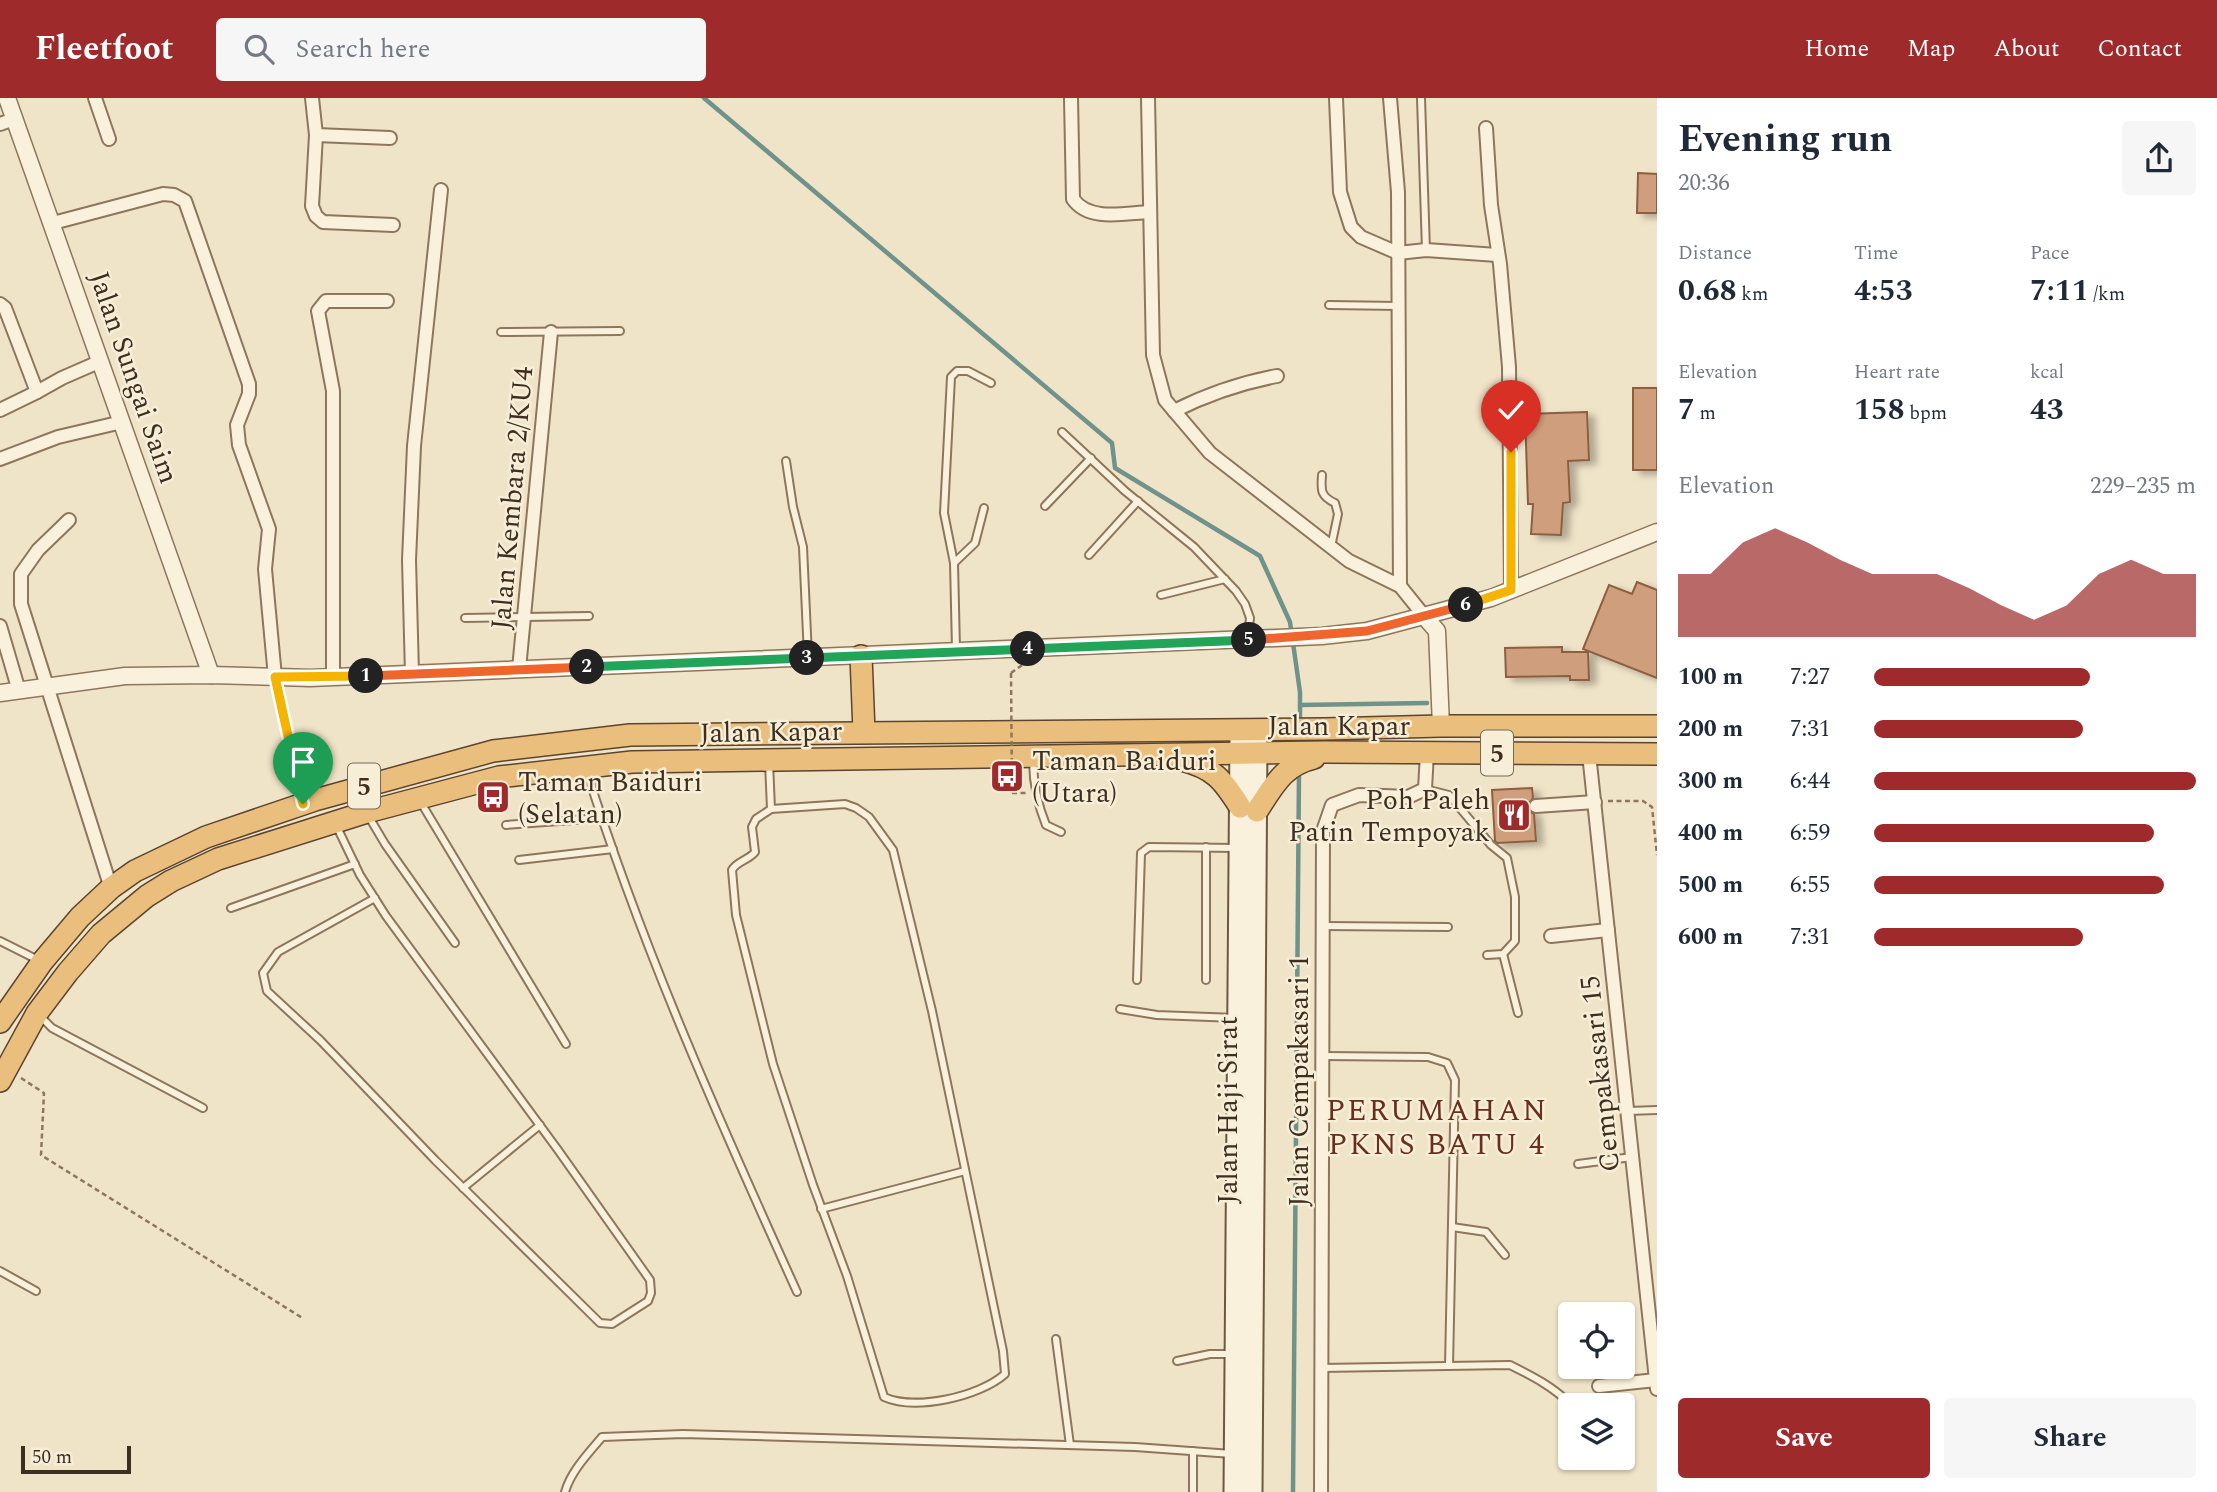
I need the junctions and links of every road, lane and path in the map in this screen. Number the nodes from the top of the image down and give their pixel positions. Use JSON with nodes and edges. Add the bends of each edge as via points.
{"nodes":[{"id":1,"x":7,"y":98,"type":"edge"},
{"id":2,"x":95,"y":98,"type":"edge"},
{"id":3,"x":312,"y":98,"type":"edge"},
{"id":4,"x":1070,"y":98,"type":"edge"},
{"id":5,"x":1148,"y":98,"type":"edge"},
{"id":6,"x":1336,"y":98,"type":"edge"},
{"id":7,"x":1390,"y":98,"type":"edge"},
{"id":8,"x":1421,"y":98,"type":"edge"},
{"id":9,"x":7,"y":121,"type":"edge"},
{"id":10,"x":1486,"y":128,"type":"dead end"},
{"id":11,"x":316,"y":135,"type":"junction"},
{"id":12,"x":390,"y":138,"type":"dead end"},
{"id":13,"x":109,"y":139,"type":"dead end"},
{"id":14,"x":441,"y":190,"type":"dead end"},
{"id":15,"x":1149,"y":212,"type":"junction"},
{"id":16,"x":53,"y":223,"type":"junction"},
{"id":17,"x":393,"y":225,"type":"dead end"},
{"id":18,"x":1426,"y":250,"type":"junction"},
{"id":19,"x":1398,"y":253,"type":"junction"},
{"id":20,"x":1497,"y":255,"type":"junction"},
{"id":21,"x":387,"y":301,"type":"dead end"},
{"id":22,"x":0,"y":304,"type":"edge"},
{"id":23,"x":1329,"y":304,"type":"dead end"},
{"id":24,"x":1399,"y":306,"type":"junction"},
{"id":25,"x":620,"y":331,"type":"dead end"},
{"id":26,"x":501,"y":332,"type":"dead end"},
{"id":27,"x":551,"y":332,"type":"junction"},
{"id":28,"x":101,"y":361,"type":"junction"},
{"id":29,"x":1277,"y":376,"type":"dead end"},
{"id":30,"x":991,"y":383,"type":"dead end"},
{"id":31,"x":37,"y":392,"type":"junction"},
{"id":32,"x":0,"y":410,"type":"edge"},
{"id":33,"x":1174,"y":411,"type":"junction"},
{"id":34,"x":122,"y":422,"type":"junction"},
{"id":35,"x":1062,"y":432,"type":"dead end"},
{"id":36,"x":1090,"y":458,"type":"junction"},
{"id":37,"x":0,"y":459,"type":"edge"},
{"id":38,"x":786,"y":461,"type":"dead end"},
{"id":39,"x":1322,"y":475,"type":"dead end"},
{"id":40,"x":1138,"y":501,"type":"junction"},
{"id":41,"x":1045,"y":506,"type":"dead end"},
{"id":42,"x":984,"y":508,"type":"dead end"},
{"id":43,"x":69,"y":520,"type":"dead end"},
{"id":44,"x":1657,"y":532,"type":"edge"},
{"id":45,"x":1331,"y":547,"type":"junction"},
{"id":46,"x":1088,"y":555,"type":"dead end"},
{"id":47,"x":954,"y":563,"type":"junction"},
{"id":48,"x":1225,"y":579,"type":"junction"},
{"id":49,"x":1400,"y":586,"type":"junction"},
{"id":50,"x":1511,"y":590,"type":"junction"},
{"id":51,"x":1161,"y":595,"type":"dead end"},
{"id":52,"x":589,"y":616,"type":"dead end"},
{"id":53,"x":524,"y":617,"type":"junction"},
{"id":54,"x":1425,"y":617,"type":"junction"},
{"id":55,"x":465,"y":618,"type":"dead end"},
{"id":56,"x":0,"y":626,"type":"edge"},
{"id":57,"x":1247,"y":640,"type":"junction"},
{"id":58,"x":957,"y":652,"type":"junction"},
{"id":59,"x":861,"y":656,"type":"junction"},
{"id":60,"x":808,"y":658,"type":"junction"},
{"id":61,"x":519,"y":669,"type":"junction"},
{"id":62,"x":1011,"y":673,"type":"dead end"},
{"id":63,"x":411,"y":674,"type":"junction"},
{"id":64,"x":211,"y":675,"type":"junction"},
{"id":65,"x":275,"y":677,"type":"junction"},
{"id":66,"x":333,"y":677,"type":"junction"},
{"id":67,"x":49,"y":687,"type":"junction"},
{"id":68,"x":19,"y":691,"type":"junction"},
{"id":69,"x":0,"y":693,"type":"edge"},
{"id":70,"x":1441,"y":726,"type":"junction"},
{"id":71,"x":1657,"y":726,"type":"edge"},
{"id":72,"x":1249,"y":729,"type":"junction"},
{"id":73,"x":286,"y":730,"type":"joint"},
{"id":74,"x":1033,"y":731,"type":"junction"},
{"id":75,"x":864,"y":732,"type":"junction"},
{"id":76,"x":1427,"y":753,"type":"junction"},
{"id":77,"x":1249,"y":754,"type":"junction"},
{"id":78,"x":1589,"y":754,"type":"junction"},
{"id":79,"x":1657,"y":754,"type":"edge"},
{"id":80,"x":1159,"y":755,"type":"junction"},
{"id":81,"x":1033,"y":758,"type":"junction"},
{"id":82,"x":769,"y":760,"type":"junction"},
{"id":83,"x":1282,"y":762,"type":"junction"},
{"id":84,"x":586,"y":768,"type":"junction"},
{"id":85,"x":1425,"y":789,"type":"junction"},
{"id":86,"x":1035,"y":793,"type":"junction"},
{"id":87,"x":419,"y":799,"type":"junction"},
{"id":88,"x":1595,"y":802,"type":"junction"},
{"id":89,"x":303,"y":804,"type":"junction"},
{"id":90,"x":1536,"y":806,"type":"dead end"},
{"id":91,"x":771,"y":809,"type":"junction"},
{"id":92,"x":1248,"y":809,"type":"junction"},
{"id":93,"x":367,"y":812,"type":"junction"},
{"id":94,"x":601,"y":818,"type":"junction"},
{"id":95,"x":335,"y":822,"type":"junction"},
{"id":96,"x":506,"y":825,"type":"dead end"},
{"id":97,"x":1061,"y":832,"type":"dead end"},
{"id":98,"x":1206,"y":847,"type":"junction"},
{"id":99,"x":1240,"y":848,"type":"junction"},
{"id":100,"x":613,"y":849,"type":"junction"},
{"id":101,"x":1657,"y":855,"type":"edge"},
{"id":102,"x":519,"y":860,"type":"dead end"},
{"id":103,"x":355,"y":864,"type":"junction"},
{"id":104,"x":111,"y":888,"type":"junction"},
{"id":105,"x":375,"y":898,"type":"junction"},
{"id":106,"x":231,"y":908,"type":"dead end"},
{"id":107,"x":1323,"y":926,"type":"junction"},
{"id":108,"x":1448,"y":927,"type":"dead end"},
{"id":109,"x":1608,"y":930,"type":"junction"},
{"id":110,"x":1551,"y":936,"type":"dead end"},
{"id":111,"x":0,"y":941,"type":"edge"},
{"id":112,"x":455,"y":943,"type":"dead end"},
{"id":113,"x":1503,"y":954,"type":"junction"},
{"id":114,"x":1487,"y":955,"type":"dead end"},
{"id":115,"x":42,"y":962,"type":"junction"},
{"id":116,"x":1206,"y":979,"type":"dead end"},
{"id":117,"x":1137,"y":980,"type":"dead end"},
{"id":118,"x":1120,"y":1009,"type":"dead end"},
{"id":119,"x":37,"y":1013,"type":"junction"},
{"id":120,"x":1518,"y":1013,"type":"dead end"},
{"id":121,"x":1238,"y":1018,"type":"junction"},
{"id":122,"x":1,"y":1020,"type":"edge"},
{"id":123,"x":566,"y":1044,"type":"dead end"},
{"id":124,"x":1323,"y":1056,"type":"junction"},
{"id":125,"x":3,"y":1075,"type":"edge"},
{"id":126,"x":203,"y":1108,"type":"dead end"},
{"id":127,"x":1657,"y":1110,"type":"edge"},
{"id":128,"x":1628,"y":1111,"type":"junction"},
{"id":129,"x":540,"y":1125,"type":"junction"},
{"id":130,"x":1632,"y":1157,"type":"junction"},
{"id":131,"x":1578,"y":1164,"type":"dead end"},
{"id":132,"x":965,"y":1171,"type":"junction"},
{"id":133,"x":464,"y":1188,"type":"junction"},
{"id":134,"x":821,"y":1209,"type":"junction"},
{"id":135,"x":1452,"y":1227,"type":"junction"},
{"id":136,"x":1505,"y":1255,"type":"dead end"},
{"id":137,"x":0,"y":1271,"type":"edge"},
{"id":138,"x":36,"y":1291,"type":"dead end"},
{"id":139,"x":797,"y":1292,"type":"dead end"},
{"id":140,"x":304,"y":1319,"type":"dead end"},
{"id":141,"x":1056,"y":1339,"type":"dead end"},
{"id":142,"x":1235,"y":1354,"type":"junction"},
{"id":143,"x":1177,"y":1361,"type":"dead end"},
{"id":144,"x":1449,"y":1366,"type":"junction"},
{"id":145,"x":1321,"y":1368,"type":"junction"},
{"id":146,"x":1656,"y":1380,"type":"edge"},
{"id":147,"x":1599,"y":1386,"type":"dead end"},
{"id":148,"x":1657,"y":1389,"type":"edge"},
{"id":149,"x":1558,"y":1395,"type":"edge"},
{"id":150,"x":1070,"y":1445,"type":"junction"},
{"id":151,"x":1193,"y":1451,"type":"junction"},
{"id":152,"x":1234,"y":1454,"type":"junction"},
{"id":153,"x":565,"y":1492,"type":"edge"},
{"id":154,"x":1193,"y":1492,"type":"edge"},
{"id":155,"x":1234,"y":1492,"type":"edge"},
{"id":156,"x":1252,"y":1492,"type":"edge"},
{"id":157,"x":1321,"y":1492,"type":"edge"}],
"edges":[{"from":1,"to":9,"type":"street","name":"Jalan Sungai Saim"},
{"from":2,"to":13,"type":"street"},
{"from":3,"to":11,"type":"street"},
{"from":4,"to":15,"type":"street","via":[[1073,199],[1090,213]]},
{"from":5,"to":15,"type":"street"},
{"from":6,"to":19,"type":"street","via":[[1345,212],[1361,237]]},
{"from":7,"to":19,"type":"street"},
{"from":8,"to":18,"type":"lane"},
{"from":9,"to":16,"type":"street","name":"Jalan Sungai Saim"},
{"from":10,"to":20,"type":"street"},
{"from":11,"to":12,"type":"street"},
{"from":11,"to":17,"type":"street","via":[[312,206],[316,216],[323,222]]},
{"from":14,"to":63,"type":"street","via":[[414,446]]},
{"from":15,"to":33,"type":"street","via":[[1153,355],[1165,400]]},
{"from":16,"to":28,"type":"street","name":"Jalan Sungai Saim"},
{"from":16,"to":65,"type":"street","via":[[163,194],[185,201],[249,384],[237,425],[239,445],[269,529],[265,569]]},
{"from":18,"to":19,"type":"street"},
{"from":18,"to":20,"type":"street"},
{"from":19,"to":24,"type":"street"},
{"from":20,"to":50,"type":"street","via":[[1509,367]]},
{"from":21,"to":66,"type":"street","via":[[326,301],[318,311],[332,391]]},
{"from":22,"to":31,"type":"street"},
{"from":23,"to":24,"type":"lane"},
{"from":24,"to":49,"type":"street"},
{"from":25,"to":27,"type":"lane"},
{"from":26,"to":27,"type":"lane"},
{"from":27,"to":53,"type":"street","name":"Jalan Kembara 2/KU4"},
{"from":28,"to":31,"type":"street"},
{"from":28,"to":34,"type":"street","name":"Jalan Sungai Saim"},
{"from":29,"to":33,"type":"street","via":[[1209,394]]},
{"from":30,"to":47,"type":"lane","via":[[968,370],[951,377],[944,513]]},
{"from":31,"to":32,"type":"street"},
{"from":33,"to":45,"type":"street","via":[[1210,453]]},
{"from":34,"to":37,"type":"street","via":[[58,437]]},
{"from":34,"to":64,"type":"street","name":"Jalan Sungai Saim"},
{"from":35,"to":36,"type":"lane"},
{"from":36,"to":40,"type":"lane"},
{"from":36,"to":41,"type":"lane"},
{"from":38,"to":60,"type":"lane","via":[[803,547]]},
{"from":39,"to":45,"type":"lane","via":[[1321,493],[1335,503],[1338,514]]},
{"from":40,"to":46,"type":"lane"},
{"from":40,"to":48,"type":"lane"},
{"from":42,"to":47,"type":"lane","via":[[975,543]]},
{"from":43,"to":67,"type":"street","via":[[38,550],[21,575],[21,604]]},
{"from":44,"to":50,"type":"street"},
{"from":45,"to":49,"type":"street"},
{"from":47,"to":58,"type":"lane"},
{"from":48,"to":51,"type":"lane"},
{"from":48,"to":57,"type":"lane","via":[[1245,604],[1250,618]]},
{"from":49,"to":54,"type":"street"},
{"from":50,"to":54,"type":"street"},
{"from":52,"to":53,"type":"lane"},
{"from":53,"to":55,"type":"lane"},
{"from":53,"to":61,"type":"street","name":"Jalan Kembara 2/KU4"},
{"from":54,"to":57,"type":"street","via":[[1367,631]]},
{"from":54,"to":70,"type":"street","via":[[1437,631]]},
{"from":56,"to":68,"type":"street"},
{"from":57,"to":58,"type":"street"},
{"from":58,"to":59,"type":"street"},
{"from":59,"to":60,"type":"street"},
{"from":59,"to":75,"type":"highway"},
{"from":60,"to":61,"type":"street"},
{"from":61,"to":63,"type":"street"},
{"from":62,"to":86,"type":"path","bridge":true,"via":[[1012,793]]},
{"from":63,"to":66,"type":"street"},
{"from":64,"to":65,"type":"street"},
{"from":64,"to":67,"type":"street","via":[[125,676]]},
{"from":65,"to":66,"type":"street"},
{"from":65,"to":73,"type":"path"},
{"from":67,"to":68,"type":"street"},
{"from":67,"to":104,"type":"street"},
{"from":68,"to":69,"type":"street"},
{"from":70,"to":71,"type":"highway","name":"Jalan Kapar","number":"5"},
{"from":70,"to":72,"type":"highway","name":"Jalan Kapar","number":"5"},
{"from":72,"to":74,"type":"highway","name":"Jalan Kapar","number":"5"},
{"from":72,"to":77,"type":"main road","name":"Jalan Haji Sirat"},
{"from":73,"to":89,"type":"lane"},
{"from":74,"to":75,"type":"highway","name":"Jalan Kapar","number":"5"},
{"from":74,"to":81,"type":"highway"},
{"from":75,"to":89,"type":"highway","name":"Jalan Kapar","number":"5","via":[[630,735],[531,746],[493,751]]},
{"from":76,"to":78,"type":"highway","name":"Jalan Kapar","number":"5"},
{"from":76,"to":83,"type":"highway","name":"Jalan Kapar","number":"5","via":[[1322,755]]},
{"from":76,"to":85,"type":"street"},
{"from":77,"to":80,"type":"highway","name":"Jalan Kapar","number":"5"},
{"from":77,"to":83,"type":"highway","name":"Jalan Kapar","number":"5"},
{"from":77,"to":92,"type":"main road","name":"Jalan Haji Sirat"},
{"from":78,"to":79,"type":"highway","name":"Jalan Kapar","number":"5"},
{"from":78,"to":88,"type":"street","name":"Cempakasari 15"},
{"from":80,"to":81,"type":"highway","name":"Jalan Kapar","number":"5"},
{"from":80,"to":92,"type":"highway","via":[[1204,765]]},
{"from":81,"to":82,"type":"highway","name":"Jalan Kapar","number":"5"},
{"from":81,"to":86,"type":"lane"},
{"from":82,"to":84,"type":"highway","name":"Jalan Kapar","number":"5","via":[[632,762]]},
{"from":82,"to":91,"type":"lane"},
{"from":83,"to":92,"type":"highway"},
{"from":84,"to":87,"type":"highway","name":"Jalan Kapar","number":"5","via":[[499,777]]},
{"from":84,"to":94,"type":"lane"},
{"from":85,"to":107,"type":"street","name":"Jalan Cempakasari 1","via":[[1408,797],[1359,795],[1332,805],[1323,831]]},
{"from":85,"to":113,"type":"lane","via":[[1449,795],[1507,858],[1515,898],[1515,941]]},
{"from":86,"to":97,"type":"lane","via":[[1046,825]]},
{"from":87,"to":93,"type":"highway","name":"Jalan Kapar","number":"5"},
{"from":87,"to":123,"type":"lane"},
{"from":88,"to":90,"type":"street"},
{"from":88,"to":101,"type":"path","via":[[1643,801],[1652,807]]},
{"from":88,"to":109,"type":"street","name":"Cempakasari 15"},
{"from":89,"to":104,"type":"highway","name":"Jalan Kapar","number":"5","via":[[206,836]]},
{"from":91,"to":132,"type":"lane","via":[[856,807],[880,829],[892,850]]},
{"from":91,"to":134,"type":"lane","via":[[752,827],[755,852],[732,870],[736,915],[773,1064]]},
{"from":92,"to":99,"type":"main road","name":"Jalan Haji Sirat"},
{"from":92,"to":156,"type":"main road","name":"Jalan Haji Sirat"},
{"from":93,"to":95,"type":"highway","name":"Jalan Kapar","number":"5"},
{"from":93,"to":112,"type":"lane"},
{"from":94,"to":96,"type":"lane"},
{"from":94,"to":100,"type":"lane"},
{"from":95,"to":103,"type":"lane"},
{"from":95,"to":119,"type":"highway","name":"Jalan Kapar","number":"5","via":[[218,859],[147,896],[101,934]]},
{"from":98,"to":99,"type":"lane"},
{"from":98,"to":116,"type":"lane"},
{"from":98,"to":117,"type":"lane","via":[[1149,847],[1141,853]]},
{"from":99,"to":121,"type":"main road","name":"Jalan Haji Sirat"},
{"from":100,"to":102,"type":"lane"},
{"from":100,"to":139,"type":"lane","via":[[707,1088]]},
{"from":103,"to":105,"type":"lane"},
{"from":103,"to":106,"type":"lane"},
{"from":104,"to":115,"type":"highway","name":"Jalan Kapar","number":"5"},
{"from":105,"to":129,"type":"lane"},
{"from":105,"to":133,"type":"lane","via":[[278,952],[263,973],[267,991]]},
{"from":107,"to":108,"type":"lane"},
{"from":107,"to":124,"type":"street","name":"Jalan Cempakasari 1"},
{"from":109,"to":110,"type":"street"},
{"from":109,"to":128,"type":"street","name":"Cempakasari 15"},
{"from":111,"to":115,"type":"lane"},
{"from":113,"to":114,"type":"lane"},
{"from":113,"to":120,"type":"lane"},
{"from":115,"to":122,"type":"highway","name":"Jalan Kapar","number":"5"},
{"from":118,"to":121,"type":"lane"},
{"from":119,"to":125,"type":"highway","name":"Jalan Kapar","number":"5"},
{"from":119,"to":126,"type":"lane","via":[[52,1028]]},
{"from":121,"to":142,"type":"main road","name":"Jalan Haji Sirat"},
{"from":124,"to":135,"type":"lane","via":[[1428,1057],[1447,1063],[1455,1080]]},
{"from":124,"to":145,"type":"street","name":"Jalan Cempakasari 1"},
{"from":125,"to":140,"type":"path","via":[[44,1093],[41,1155]]},
{"from":127,"to":128,"type":"lane"},
{"from":128,"to":130,"type":"street","name":"Cempakasari 15"},
{"from":129,"to":133,"type":"lane"},
{"from":129,"to":133,"type":"lane","via":[[650,1280],[648,1301],[611,1324],[600,1323]]},
{"from":130,"to":131,"type":"lane"},
{"from":130,"to":146,"type":"street","name":"Cempakasari 15"},
{"from":132,"to":134,"type":"lane"},
{"from":132,"to":134,"type":"lane","via":[[1005,1374],[975,1392],[926,1402],[896,1402],[884,1397]]},
{"from":135,"to":136,"type":"lane","via":[[1486,1232]]},
{"from":135,"to":144,"type":"lane"},
{"from":137,"to":138,"type":"lane"},
{"from":141,"to":150,"type":"lane"},
{"from":142,"to":143,"type":"lane"},
{"from":142,"to":152,"type":"main road","name":"Jalan Haji Sirat"},
{"from":144,"to":145,"type":"lane"},
{"from":144,"to":149,"type":"lane","via":[[1510,1365]]},
{"from":145,"to":157,"type":"street","name":"Jalan Cempakasari 1"},
{"from":146,"to":147,"type":"street"},
{"from":146,"to":148,"type":"street","name":"Cempakasari 15"},
{"from":150,"to":151,"type":"lane"},
{"from":150,"to":153,"type":"lane","via":[[683,1434],[602,1437]]},
{"from":151,"to":152,"type":"lane"},
{"from":151,"to":154,"type":"lane"},
{"from":152,"to":155,"type":"main road","name":"Jalan Haji Sirat"}]}
